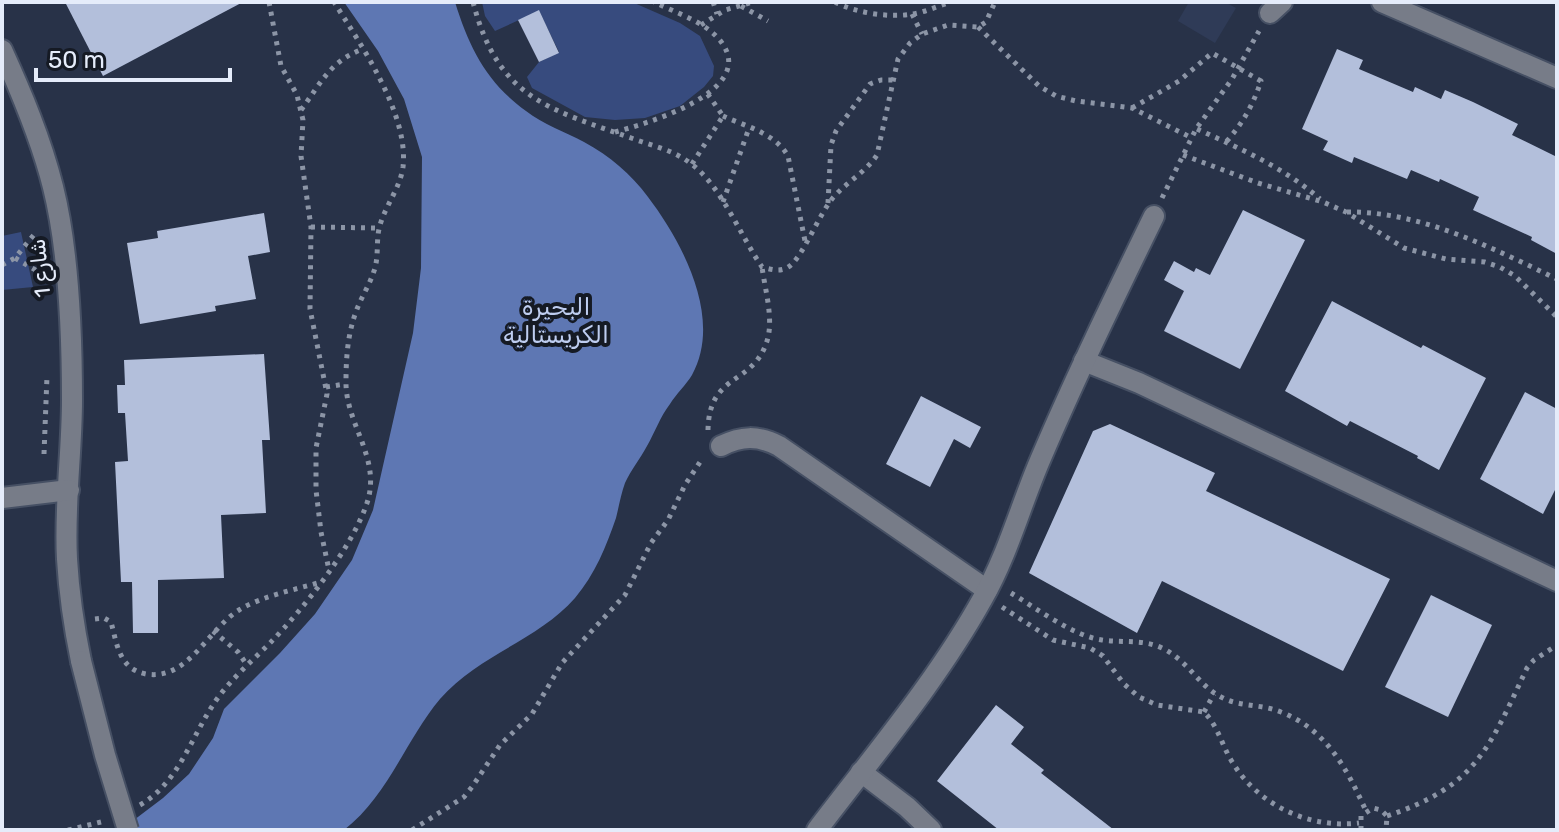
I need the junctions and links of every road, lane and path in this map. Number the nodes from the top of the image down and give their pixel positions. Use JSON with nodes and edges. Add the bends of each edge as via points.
{"nodes":[{"id":1,"x":269,"y":2,"type":"edge"},
{"id":2,"x":334,"y":2,"type":"edge"},
{"id":3,"x":473,"y":2,"type":"edge"},
{"id":4,"x":654,"y":2,"type":"edge"},
{"id":5,"x":713,"y":2,"type":"edge"},
{"id":6,"x":753,"y":2,"type":"edge"},
{"id":7,"x":835,"y":2,"type":"edge"},
{"id":8,"x":951,"y":2,"type":"edge"},
{"id":9,"x":995,"y":2,"type":"edge"},
{"id":10,"x":1382,"y":2,"type":"edge"},
{"id":11,"x":937,"y":4,"type":"edge"},
{"id":12,"x":741,"y":5,"type":"junction"},
{"id":13,"x":1276,"y":7,"type":"edge"},
{"id":14,"x":717,"y":14,"type":"junction"},
{"id":15,"x":912,"y":14,"type":"junction"},
{"id":16,"x":768,"y":21,"type":"dead end"},
{"id":17,"x":701,"y":25,"type":"junction"},
{"id":18,"x":978,"y":27,"type":"junction"},
{"id":19,"x":922,"y":34,"type":"junction"},
{"id":20,"x":363,"y":49,"type":"junction"},
{"id":21,"x":2,"y":50,"type":"edge"},
{"id":22,"x":1238,"y":68,"type":"junction"},
{"id":23,"x":1555,"y":71,"type":"edge"},
{"id":24,"x":893,"y":80,"type":"junction"},
{"id":25,"x":707,"y":93,"type":"junction"},
{"id":26,"x":1132,"y":108,"type":"junction"},
{"id":27,"x":301,"y":110,"type":"junction"},
{"id":28,"x":723,"y":116,"type":"junction"},
{"id":29,"x":749,"y":128,"type":"junction"},
{"id":30,"x":1196,"y":129,"type":"junction"},
{"id":31,"x":614,"y":132,"type":"junction"},
{"id":32,"x":1192,"y":138,"type":"junction"},
{"id":33,"x":1226,"y":142,"type":"junction"},
{"id":34,"x":1183,"y":155,"type":"junction"},
{"id":35,"x":692,"y":164,"type":"junction"},
{"id":36,"x":1323,"y":202,"type":"junction"},
{"id":37,"x":723,"y":203,"type":"junction"},
{"id":38,"x":828,"y":204,"type":"junction"},
{"id":39,"x":1346,"y":212,"type":"junction"},
{"id":40,"x":1154,"y":216,"type":"joint"},
{"id":41,"x":35,"y":218,"type":"dead end"},
{"id":42,"x":311,"y":227,"type":"junction"},
{"id":43,"x":379,"y":228,"type":"junction"},
{"id":44,"x":37,"y":231,"type":"junction"},
{"id":45,"x":805,"y":242,"type":"junction"},
{"id":46,"x":39,"y":246,"type":"dead end"},
{"id":47,"x":1505,"y":256,"type":"junction"},
{"id":48,"x":15,"y":258,"type":"junction"},
{"id":49,"x":42,"y":260,"type":"dead end"},
{"id":50,"x":2,"y":265,"type":"edge"},
{"id":51,"x":762,"y":267,"type":"junction"},
{"id":52,"x":1500,"y":267,"type":"junction"},
{"id":53,"x":44,"y":275,"type":"junction"},
{"id":54,"x":1557,"y":279,"type":"edge"},
{"id":55,"x":45,"y":283,"type":"dead end"},
{"id":56,"x":1557,"y":317,"type":"edge"},
{"id":57,"x":1084,"y":361,"type":"junction"},
{"id":58,"x":47,"y":369,"type":"dead end"},
{"id":59,"x":345,"y":384,"type":"junction"},
{"id":60,"x":326,"y":387,"type":"junction"},
{"id":61,"x":711,"y":447,"type":"junction"},
{"id":62,"x":69,"y":490,"type":"junction"},
{"id":63,"x":44,"y":493,"type":"junction"},
{"id":64,"x":2,"y":498,"type":"edge"},
{"id":65,"x":329,"y":571,"type":"junction"},
{"id":66,"x":1557,"y":581,"type":"edge"},
{"id":67,"x":321,"y":582,"type":"junction"},
{"id":68,"x":988,"y":589,"type":"junction"},
{"id":69,"x":73,"y":624,"type":"junction"},
{"id":70,"x":213,"y":631,"type":"junction"},
{"id":71,"x":1094,"y":638,"type":"junction"},
{"id":72,"x":1557,"y":645,"type":"edge"},
{"id":73,"x":1090,"y":648,"type":"junction"},
{"id":74,"x":247,"y":665,"type":"junction"},
{"id":75,"x":1214,"y":694,"type":"junction"},
{"id":76,"x":1204,"y":712,"type":"junction"},
{"id":77,"x":861,"y":772,"type":"junction"},
{"id":78,"x":135,"y":807,"type":"dead end"},
{"id":79,"x":1366,"y":811,"type":"junction"},
{"id":80,"x":1387,"y":816,"type":"junction"},
{"id":81,"x":120,"y":824,"type":"edge"},
{"id":82,"x":1360,"y":827,"type":"edge"},
{"id":83,"x":68,"y":830,"type":"edge"},
{"id":84,"x":412,"y":830,"type":"edge"},
{"id":85,"x":817,"y":830,"type":"edge"},
{"id":86,"x":931,"y":830,"type":"edge"},
{"id":87,"x":1386,"y":830,"type":"edge"}],
"edges":[{"from":1,"to":27,"type":"path","via":[[281,66]]},
{"from":2,"to":20,"type":"path"},
{"from":3,"to":31,"type":"path","via":[[498,63],[522,90],[553,111]]},
{"from":4,"to":17,"type":"path"},
{"from":5,"to":14,"type":"path"},
{"from":6,"to":12,"type":"path"},
{"from":7,"to":15,"type":"path","via":[[866,13]]},
{"from":8,"to":11,"type":"path"},
{"from":9,"to":18,"type":"path"},
{"from":10,"to":23,"type":"street"},
{"from":11,"to":15,"type":"path"},
{"from":12,"to":14,"type":"path"},
{"from":12,"to":16,"type":"path"},
{"from":13,"to":22,"type":"path"},
{"from":14,"to":17,"type":"path"},
{"from":15,"to":19,"type":"path"},
{"from":17,"to":25,"type":"path","via":[[724,45],[728,64],[722,81]]},
{"from":18,"to":19,"type":"path","via":[[948,25]]},
{"from":18,"to":26,"type":"path","via":[[1056,96]]},
{"from":19,"to":24,"type":"path","via":[[898,59]]},
{"from":20,"to":27,"type":"path","via":[[333,65]]},
{"from":20,"to":43,"type":"path","via":[[389,99],[403,146],[398,187]]},
{"from":21,"to":62,"type":"street","name":"شارع 1","via":[[42,151],[61,239],[72,399]]},
{"from":22,"to":26,"type":"path","via":[[1212,53],[1179,81]]},
{"from":22,"to":30,"type":"path"},
{"from":22,"to":33,"type":"path","via":[[1261,81],[1242,124]]},
{"from":24,"to":38,"type":"path","via":[[877,155]]},
{"from":24,"to":38,"type":"path","via":[[870,84],[836,131]]},
{"from":25,"to":28,"type":"path"},
{"from":25,"to":31,"type":"path","via":[[668,116]]},
{"from":26,"to":32,"type":"path"},
{"from":27,"to":42,"type":"path"},
{"from":28,"to":29,"type":"path"},
{"from":28,"to":35,"type":"path"},
{"from":29,"to":37,"type":"path"},
{"from":29,"to":45,"type":"path","via":[[773,139],[788,156]]},
{"from":30,"to":32,"type":"path"},
{"from":30,"to":33,"type":"path"},
{"from":31,"to":35,"type":"path","via":[[672,151]]},
{"from":32,"to":34,"type":"path"},
{"from":33,"to":36,"type":"path","via":[[1295,178]]},
{"from":34,"to":36,"type":"path"},
{"from":34,"to":40,"type":"path"},
{"from":35,"to":37,"type":"path"},
{"from":36,"to":39,"type":"path"},
{"from":37,"to":51,"type":"path"},
{"from":38,"to":45,"type":"path"},
{"from":39,"to":47,"type":"path","via":[[1407,217]]},
{"from":39,"to":52,"type":"path","via":[[1404,248]]},
{"from":40,"to":57,"type":"street"},
{"from":41,"to":44,"type":"path"},
{"from":42,"to":43,"type":"path"},
{"from":42,"to":60,"type":"path","via":[[310,309]]},
{"from":43,"to":59,"type":"path","via":[[374,271],[351,326]]},
{"from":44,"to":46,"type":"path"},
{"from":44,"to":48,"type":"path"},
{"from":45,"to":51,"type":"path","via":[[790,266],[776,272]]},
{"from":47,"to":52,"type":"path"},
{"from":47,"to":54,"type":"path"},
{"from":48,"to":50,"type":"path"},
{"from":48,"to":53,"type":"path"},
{"from":49,"to":53,"type":"path"},
{"from":51,"to":61,"type":"path","via":[[767,341],[749,369],[715,395],[708,415]]},
{"from":52,"to":56,"type":"path"},
{"from":53,"to":55,"type":"path"},
{"from":57,"to":66,"type":"street"},
{"from":57,"to":68,"type":"street"},
{"from":58,"to":63,"type":"path"},
{"from":59,"to":60,"type":"path"},
{"from":59,"to":65,"type":"path","via":[[348,407],[368,456],[371,484],[359,521]]},
{"from":60,"to":65,"type":"path","via":[[316,448],[316,490]]},
{"from":61,"to":68,"type":"street","via":[[756,437],[779,446]]},
{"from":61,"to":84,"type":"path","via":[[625,595],[562,663],[532,714],[500,745],[464,797]]},
{"from":62,"to":63,"type":"street"},
{"from":62,"to":69,"type":"street","name":"شارع 1"},
{"from":63,"to":64,"type":"street"},
{"from":65,"to":67,"type":"path"},
{"from":67,"to":70,"type":"path","via":[[251,604]]},
{"from":67,"to":74,"type":"path"},
{"from":68,"to":71,"type":"path"},
{"from":68,"to":73,"type":"path","via":[[1053,640]]},
{"from":68,"to":77,"type":"street","via":[[952,651]]},
{"from":69,"to":70,"type":"path","via":[[108,619],[129,666],[155,675],[182,666]]},
{"from":69,"to":81,"type":"street","name":"شارع 1","bridge":true},
{"from":70,"to":74,"type":"path"},
{"from":71,"to":73,"type":"path"},
{"from":71,"to":75,"type":"path","via":[[1159,647],[1188,665]]},
{"from":72,"to":80,"type":"path","via":[[1527,668],[1495,735],[1463,775],[1421,804]]},
{"from":73,"to":76,"type":"path","via":[[1139,697]]},
{"from":74,"to":78,"type":"path","via":[[217,698],[165,784]]},
{"from":75,"to":76,"type":"path"},
{"from":75,"to":79,"type":"path","via":[[1232,703],[1281,712],[1307,726],[1347,769]]},
{"from":76,"to":82,"type":"path","via":[[1232,761],[1268,801],[1318,822]]},
{"from":77,"to":85,"type":"street"},
{"from":77,"to":86,"type":"street"},
{"from":79,"to":80,"type":"path","via":[[1373,808]]},
{"from":79,"to":82,"type":"path"},
{"from":80,"to":87,"type":"path"},
{"from":81,"to":83,"type":"path"}]}
